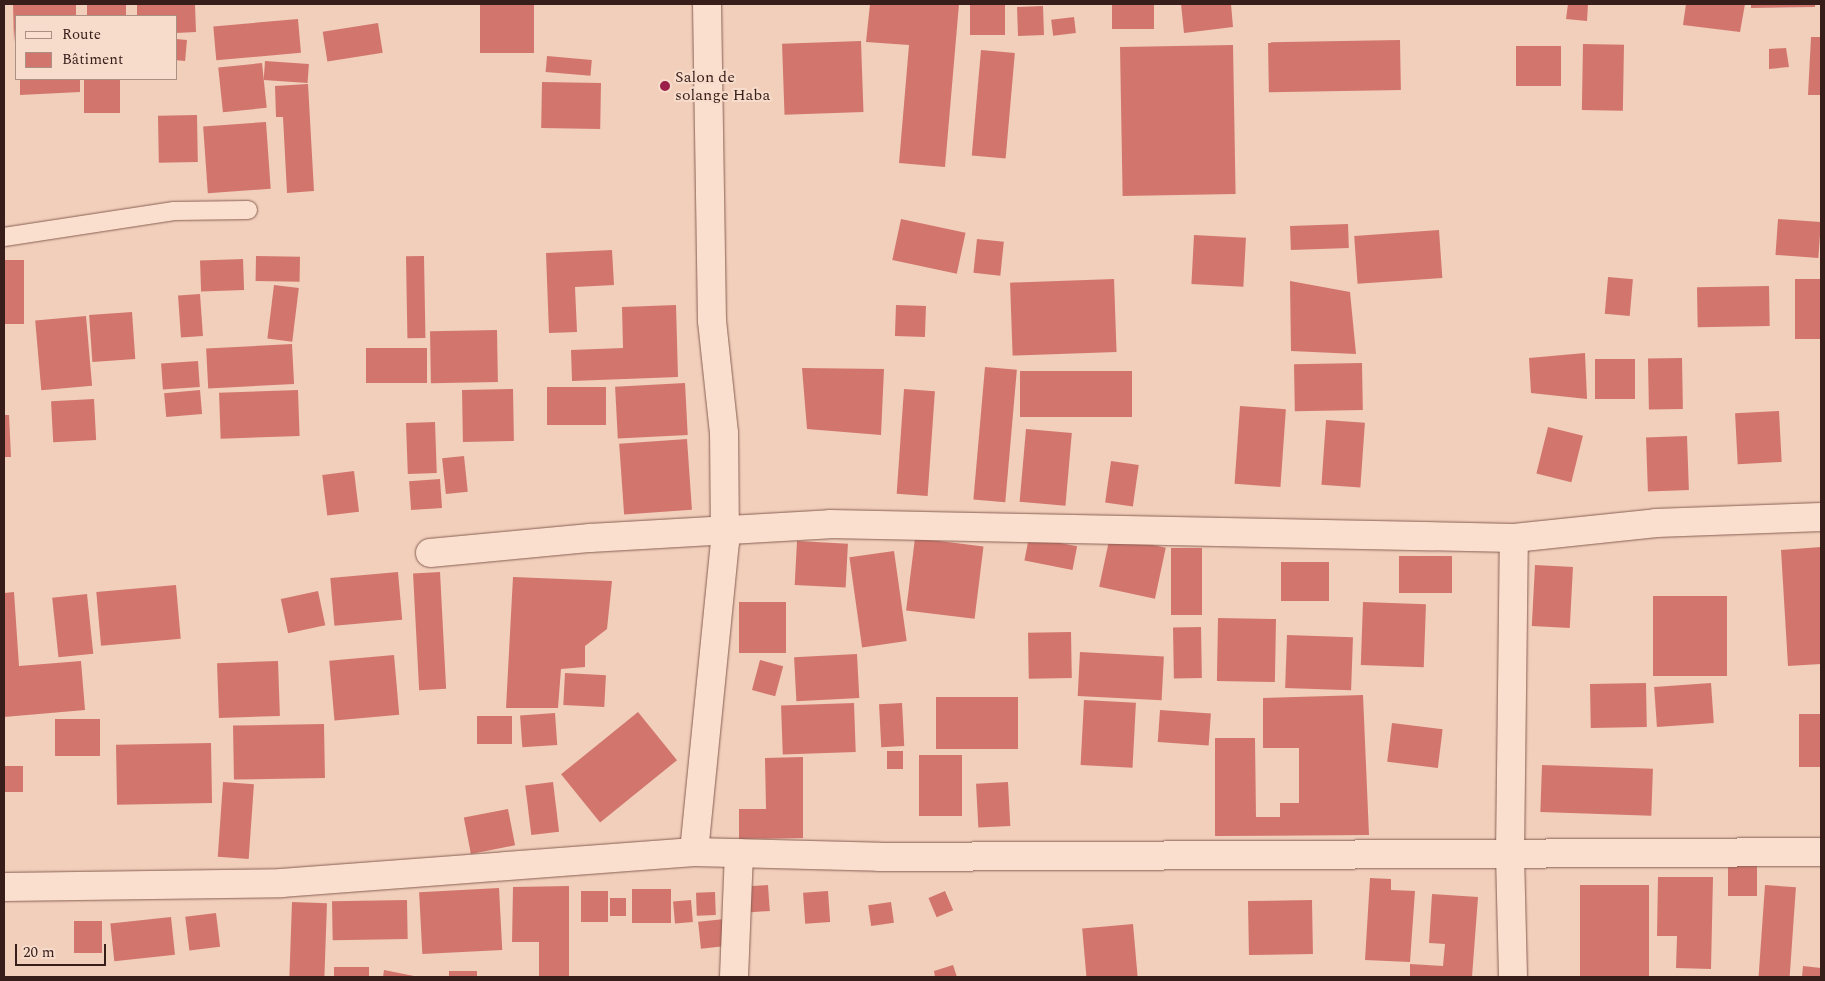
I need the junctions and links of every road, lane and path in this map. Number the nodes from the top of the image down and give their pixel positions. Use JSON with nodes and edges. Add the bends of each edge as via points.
{"nodes":[{"id":1,"x":707,"y":4,"type":"edge"},
{"id":2,"x":248,"y":210,"type":"dead end"},
{"id":3,"x":4,"y":237,"type":"edge"},
{"id":4,"x":1821,"y":517,"type":"edge"},
{"id":5,"x":725,"y":530,"type":"junction"},
{"id":6,"x":1514,"y":538,"type":"junction"},
{"id":7,"x":430,"y":553,"type":"dead end"},
{"id":8,"x":694,"y":852,"type":"junction"},
{"id":9,"x":1821,"y":852,"type":"edge"},
{"id":10,"x":739,"y":853,"type":"junction"},
{"id":11,"x":1510,"y":855,"type":"junction"},
{"id":12,"x":4,"y":887,"type":"edge"},
{"id":13,"x":734,"y":977,"type":"edge"},
{"id":14,"x":1513,"y":977,"type":"edge"}],
"edges":[{"from":1,"to":5,"type":"street","via":[[712,321],[724,433]]},
{"from":2,"to":3,"type":"lane","via":[[174,211]]},
{"from":4,"to":6,"type":"street","via":[[1656,523]]},
{"from":5,"to":6,"type":"street","via":[[830,524]]},
{"from":5,"to":7,"type":"street","via":[[590,538]]},
{"from":5,"to":8,"type":"street"},
{"from":6,"to":11,"type":"street"},
{"from":8,"to":10,"type":"street"},
{"from":8,"to":12,"type":"street","via":[[281,883]]},
{"from":9,"to":11,"type":"street"},
{"from":10,"to":11,"type":"street","via":[[879,857]]},
{"from":10,"to":13,"type":"street"},
{"from":11,"to":14,"type":"street"}]}
